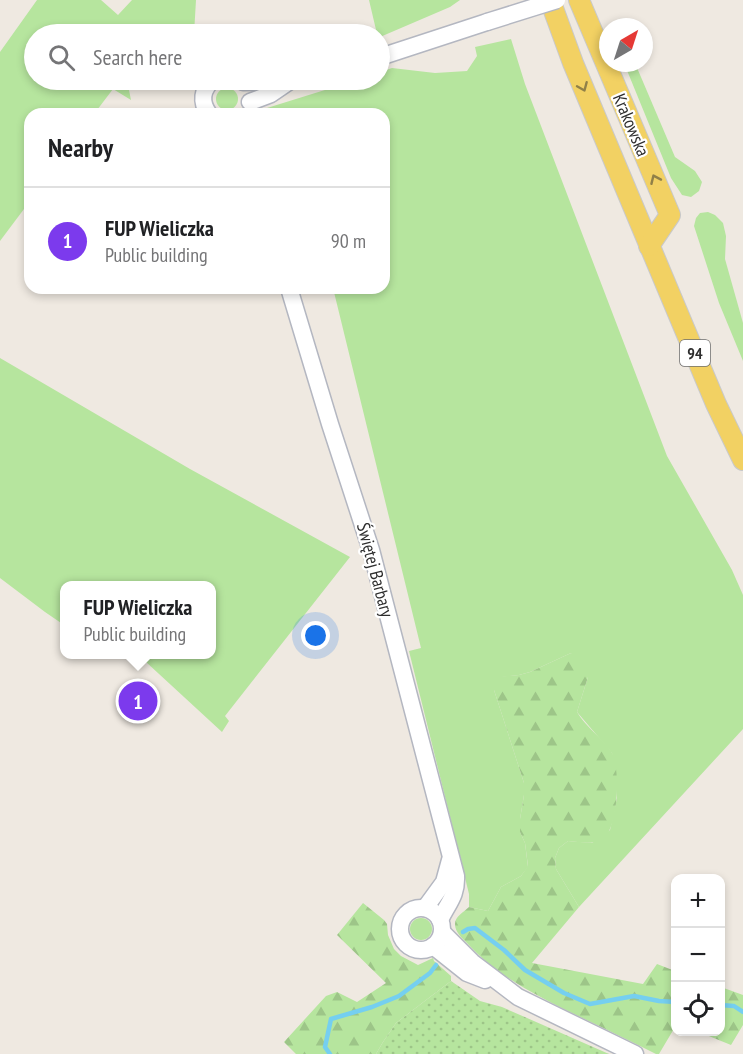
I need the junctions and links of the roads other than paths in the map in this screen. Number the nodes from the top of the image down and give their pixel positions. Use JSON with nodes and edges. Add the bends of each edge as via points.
{"nodes":[{"id":1,"x":550,"y":0,"type":"edge"},
{"id":2,"x":557,"y":0,"type":"edge"},
{"id":3,"x":579,"y":0,"type":"edge"},
{"id":4,"x":390,"y":54,"type":"edge"},
{"id":5,"x":205,"y":90,"type":"edge"},
{"id":6,"x":247,"y":90,"type":"edge"},
{"id":7,"x":277,"y":90,"type":"edge"},
{"id":8,"x":205,"y":108,"type":"edge"},
{"id":9,"x":247,"y":108,"type":"edge"},
{"id":10,"x":649,"y":246,"type":"junction"},
{"id":11,"x":291,"y":294,"type":"edge"},
{"id":12,"x":743,"y":460,"type":"edge"},
{"id":13,"x":451,"y":856,"type":"junction"},
{"id":14,"x":425,"y":909,"type":"junction"},
{"id":15,"x":438,"y":933,"type":"junction"},
{"id":16,"x":635,"y":1054,"type":"edge"}],
"edges":[{"from":1,"to":10,"type":"main road","name":"Krakowska","number":"94","one_way":true},
{"from":2,"to":4,"type":"street","bridge":true},
{"from":10,"to":3,"type":"main road","name":"Krakowska","one_way":true,"via":[[670,215]]},
{"from":5,"to":8,"type":"street"},
{"from":6,"to":9,"type":"street"},
{"from":7,"to":9,"type":"street"},
{"from":10,"to":12,"type":"main road","name":"Krakowska","number":"94"},
{"from":11,"to":13,"type":"street","name":"Świętej Barbary","via":[[371,550]]},
{"from":13,"to":14,"type":"street","via":[[444,882]]},
{"from":13,"to":15,"type":"street","name":"Świętej Barbary","via":[[456,888]]},
{"from":14,"to":15,"type":"street","via":[[434,912]]},
{"from":14,"to":15,"type":"street","via":[[417,908],[402,921],[403,939],[422,950]]},
{"from":15,"to":16,"type":"street","via":[[467,973]]}]}
